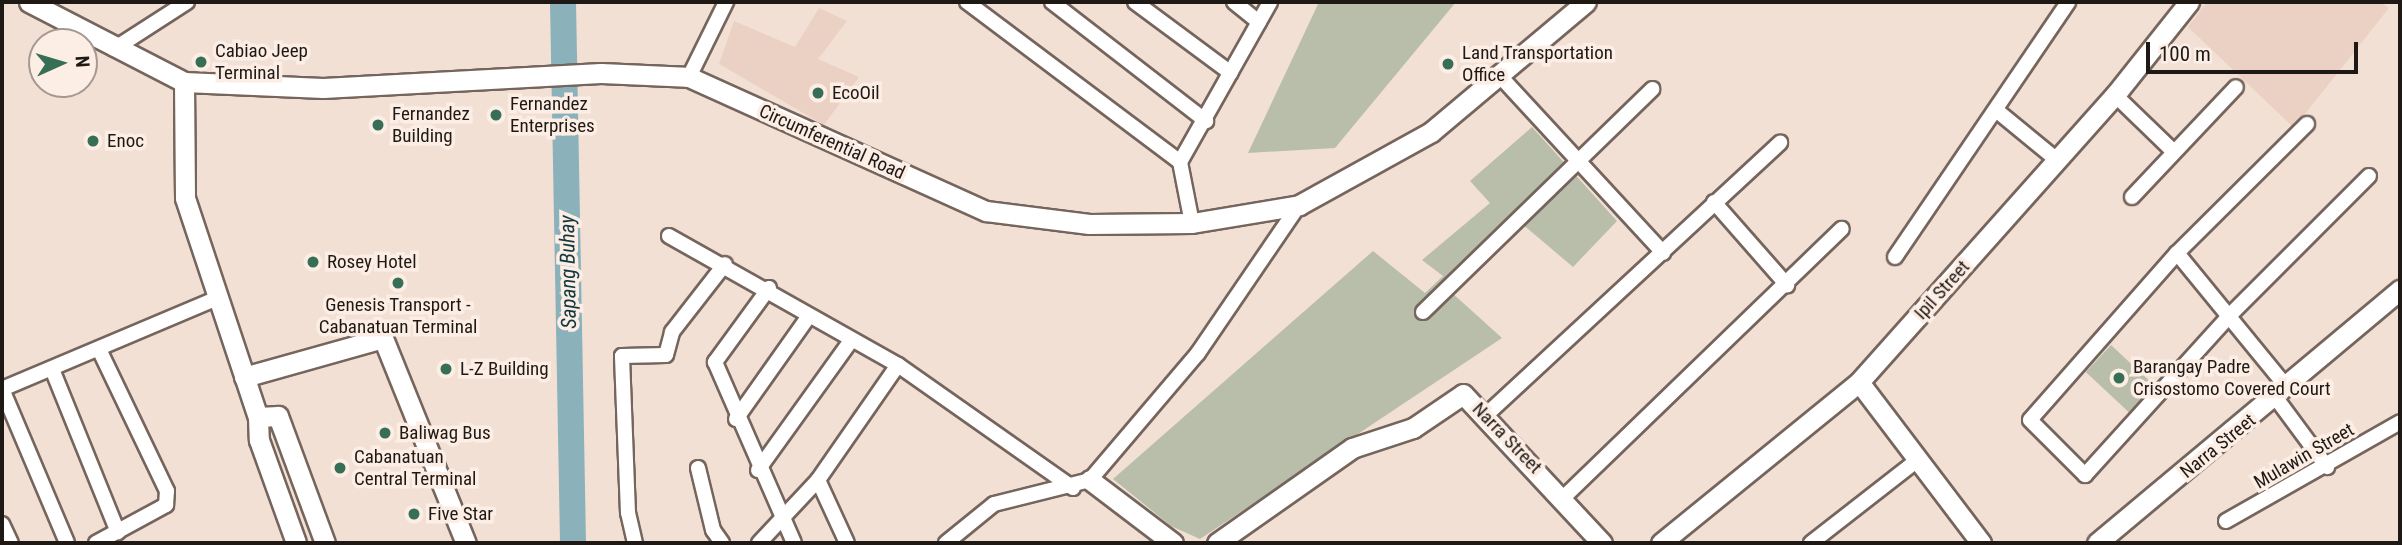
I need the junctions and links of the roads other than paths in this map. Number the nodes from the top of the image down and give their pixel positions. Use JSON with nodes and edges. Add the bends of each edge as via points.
{"nodes":[{"id":1,"x":29,"y":2,"type":"edge"},
{"id":2,"x":187,"y":2,"type":"edge"},
{"id":3,"x":726,"y":2,"type":"edge"},
{"id":4,"x":967,"y":2,"type":"edge"},
{"id":5,"x":1052,"y":2,"type":"edge"},
{"id":6,"x":1135,"y":2,"type":"edge"},
{"id":7,"x":1234,"y":2,"type":"edge"},
{"id":8,"x":1270,"y":2,"type":"edge"},
{"id":9,"x":1586,"y":2,"type":"edge"},
{"id":10,"x":2068,"y":2,"type":"edge"},
{"id":11,"x":2189,"y":2,"type":"edge"},
{"id":12,"x":1259,"y":22,"type":"junction"},
{"id":13,"x":114,"y":49,"type":"junction"},
{"id":14,"x":1231,"y":73,"type":"junction"},
{"id":15,"x":1499,"y":75,"type":"junction"},
{"id":16,"x":689,"y":77,"type":"junction"},
{"id":17,"x":184,"y":82,"type":"junction"},
{"id":18,"x":2236,"y":87,"type":"dead end"},
{"id":19,"x":1651,"y":89,"type":"dead end"},
{"id":20,"x":2115,"y":95,"type":"junction"},
{"id":21,"x":1996,"y":110,"type":"junction"},
{"id":22,"x":1206,"y":121,"type":"junction"},
{"id":23,"x":2307,"y":124,"type":"dead end"},
{"id":24,"x":1780,"y":143,"type":"dead end"},
{"id":25,"x":2172,"y":150,"type":"junction"},
{"id":26,"x":1578,"y":161,"type":"junction"},
{"id":27,"x":2058,"y":161,"type":"junction"},
{"id":28,"x":1180,"y":162,"type":"junction"},
{"id":29,"x":2369,"y":176,"type":"dead end"},
{"id":30,"x":2132,"y":197,"type":"dead end"},
{"id":31,"x":1714,"y":202,"type":"junction"},
{"id":32,"x":1299,"y":205,"type":"junction"},
{"id":33,"x":1192,"y":223,"type":"junction"},
{"id":34,"x":1842,"y":229,"type":"dead end"},
{"id":35,"x":669,"y":236,"type":"dead end"},
{"id":36,"x":1663,"y":253,"type":"junction"},
{"id":37,"x":2177,"y":253,"type":"junction"},
{"id":38,"x":1895,"y":257,"type":"dead end"},
{"id":39,"x":725,"y":264,"type":"junction"},
{"id":40,"x":1787,"y":285,"type":"junction"},
{"id":41,"x":769,"y":288,"type":"junction"},
{"id":42,"x":2400,"y":290,"type":"edge"},
{"id":43,"x":217,"y":298,"type":"junction"},
{"id":44,"x":1423,"y":312,"type":"dead end"},
{"id":45,"x":2231,"y":313,"type":"junction"},
{"id":46,"x":809,"y":316,"type":"junction"},
{"id":47,"x":849,"y":342,"type":"junction"},
{"id":48,"x":99,"y":349,"type":"junction"},
{"id":49,"x":898,"y":365,"type":"junction"},
{"id":50,"x":52,"y":369,"type":"junction"},
{"id":51,"x":244,"y":377,"type":"junction"},
{"id":52,"x":1858,"y":382,"type":"junction"},
{"id":53,"x":2,"y":389,"type":"edge"},
{"id":54,"x":2281,"y":392,"type":"junction"},
{"id":55,"x":1486,"y":415,"type":"junction"},
{"id":56,"x":258,"y":417,"type":"junction"},
{"id":57,"x":736,"y":419,"type":"junction"},
{"id":58,"x":2400,"y":422,"type":"edge"},
{"id":59,"x":1919,"y":459,"type":"junction"},
{"id":60,"x":2327,"y":467,"type":"junction"},
{"id":61,"x":698,"y":468,"type":"dead end"},
{"id":62,"x":758,"y":470,"type":"junction"},
{"id":63,"x":818,"y":480,"type":"junction"},
{"id":64,"x":1082,"y":484,"type":"junction"},
{"id":65,"x":1564,"y":496,"type":"junction"},
{"id":66,"x":782,"y":519,"type":"junction"},
{"id":67,"x":2226,"y":521,"type":"dead end"},
{"id":68,"x":2,"y":524,"type":"edge"},
{"id":69,"x":118,"y":532,"type":"junction"},
{"id":70,"x":1976,"y":542,"type":"edge"},
{"id":71,"x":11,"y":543,"type":"edge"},
{"id":72,"x":67,"y":543,"type":"edge"},
{"id":73,"x":96,"y":543,"type":"edge"},
{"id":74,"x":296,"y":543,"type":"edge"},
{"id":75,"x":325,"y":543,"type":"edge"},
{"id":76,"x":466,"y":543,"type":"edge"},
{"id":77,"x":635,"y":543,"type":"edge"},
{"id":78,"x":722,"y":543,"type":"edge"},
{"id":79,"x":759,"y":543,"type":"edge"},
{"id":80,"x":794,"y":543,"type":"edge"},
{"id":81,"x":847,"y":543,"type":"edge"},
{"id":82,"x":946,"y":543,"type":"edge"},
{"id":83,"x":1173,"y":543,"type":"edge"},
{"id":84,"x":1217,"y":543,"type":"edge"},
{"id":85,"x":1602,"y":543,"type":"edge"},
{"id":86,"x":1661,"y":543,"type":"edge"},
{"id":87,"x":1811,"y":543,"type":"edge"},
{"id":88,"x":2097,"y":543,"type":"edge"}],
"edges":[{"from":1,"to":13,"type":"street","name":"Circumferential Road"},
{"from":2,"to":13,"type":"street"},
{"from":3,"to":16,"type":"street"},
{"from":4,"to":28,"type":"street"},
{"from":5,"to":22,"type":"street"},
{"from":6,"to":14,"type":"street"},
{"from":7,"to":12,"type":"street"},
{"from":8,"to":12,"type":"street"},
{"from":9,"to":15,"type":"street","name":"Circumferential Road"},
{"from":10,"to":21,"type":"street"},
{"from":11,"to":20,"type":"street","name":"Ipil Street"},
{"from":12,"to":14,"type":"street"},
{"from":13,"to":17,"type":"street","name":"Circumferential Road"},
{"from":14,"to":22,"type":"street"},
{"from":15,"to":26,"type":"street"},
{"from":15,"to":32,"type":"street","name":"Circumferential Road","via":[[1432,132]]},
{"from":16,"to":17,"type":"street","name":"Circumferential Road","via":[[601,73],[323,88]]},
{"from":16,"to":33,"type":"street","name":"Circumferential Road","via":[[986,211],[1089,224]]},
{"from":17,"to":43,"type":"street","via":[[185,198]]},
{"from":18,"to":25,"type":"street"},
{"from":19,"to":26,"type":"street"},
{"from":20,"to":25,"type":"street"},
{"from":20,"to":27,"type":"street","name":"Ipil Street"},
{"from":21,"to":27,"type":"street"},
{"from":21,"to":38,"type":"street"},
{"from":22,"to":28,"type":"street"},
{"from":23,"to":37,"type":"street"},
{"from":24,"to":31,"type":"street"},
{"from":25,"to":30,"type":"street"},
{"from":26,"to":36,"type":"street"},
{"from":26,"to":44,"type":"street"},
{"from":27,"to":52,"type":"street","name":"Ipil Street"},
{"from":28,"to":33,"type":"street"},
{"from":29,"to":45,"type":"street"},
{"from":31,"to":36,"type":"street"},
{"from":31,"to":40,"type":"street"},
{"from":32,"to":33,"type":"street","name":"Circumferential Road"},
{"from":32,"to":64,"type":"street","via":[[1198,353]]},
{"from":34,"to":40,"type":"street"},
{"from":35,"to":39,"type":"street"},
{"from":36,"to":55,"type":"street"},
{"from":37,"to":45,"type":"street"},
{"from":37,"to":45,"type":"street","via":[[2030,420],[2085,475]]},
{"from":39,"to":41,"type":"street"},
{"from":39,"to":77,"type":"street","via":[[672,332],[666,355],[622,356],[628,513]]},
{"from":40,"to":65,"type":"street"},
{"from":41,"to":46,"type":"street"},
{"from":41,"to":57,"type":"street","via":[[715,362]]},
{"from":42,"to":54,"type":"street","name":"Narra Street"},
{"from":43,"to":48,"type":"street"},
{"from":43,"to":51,"type":"street"},
{"from":45,"to":54,"type":"street"},
{"from":46,"to":47,"type":"street"},
{"from":46,"to":57,"type":"street"},
{"from":47,"to":49,"type":"street"},
{"from":47,"to":62,"type":"street"},
{"from":48,"to":50,"type":"street"},
{"from":48,"to":69,"type":"street","via":[[167,492],[166,505]]},
{"from":49,"to":63,"type":"street"},
{"from":49,"to":64,"type":"street"},
{"from":50,"to":53,"type":"street"},
{"from":50,"to":69,"type":"street"},
{"from":51,"to":56,"type":"street"},
{"from":51,"to":76,"type":"street","via":[[383,338]]},
{"from":52,"to":59,"type":"street"},
{"from":52,"to":86,"type":"street","name":"Ipil Street"},
{"from":53,"to":72,"type":"street"},
{"from":54,"to":60,"type":"street"},
{"from":54,"to":88,"type":"street","name":"Narra Street"},
{"from":55,"to":65,"type":"street","name":"Narra Street"},
{"from":55,"to":84,"type":"street","name":"Narra Street","via":[[1463,394],[1413,428],[1352,447]]},
{"from":56,"to":74,"type":"street","via":[[258,440]]},
{"from":56,"to":75,"type":"street","via":[[278,416]]},
{"from":57,"to":62,"type":"street"},
{"from":58,"to":60,"type":"street","name":"Mulawin Street"},
{"from":59,"to":70,"type":"street"},
{"from":59,"to":87,"type":"street"},
{"from":60,"to":67,"type":"street","name":"Mulawin Street"},
{"from":61,"to":78,"type":"street","via":[[713,530]]},
{"from":62,"to":66,"type":"street"},
{"from":63,"to":66,"type":"street"},
{"from":63,"to":81,"type":"street"},
{"from":64,"to":82,"type":"street","via":[[1036,490],[994,504]]},
{"from":64,"to":83,"type":"street"},
{"from":65,"to":85,"type":"street","name":"Narra Street"},
{"from":66,"to":79,"type":"street"},
{"from":66,"to":80,"type":"street"},
{"from":68,"to":71,"type":"street"},
{"from":69,"to":73,"type":"street"}]}
